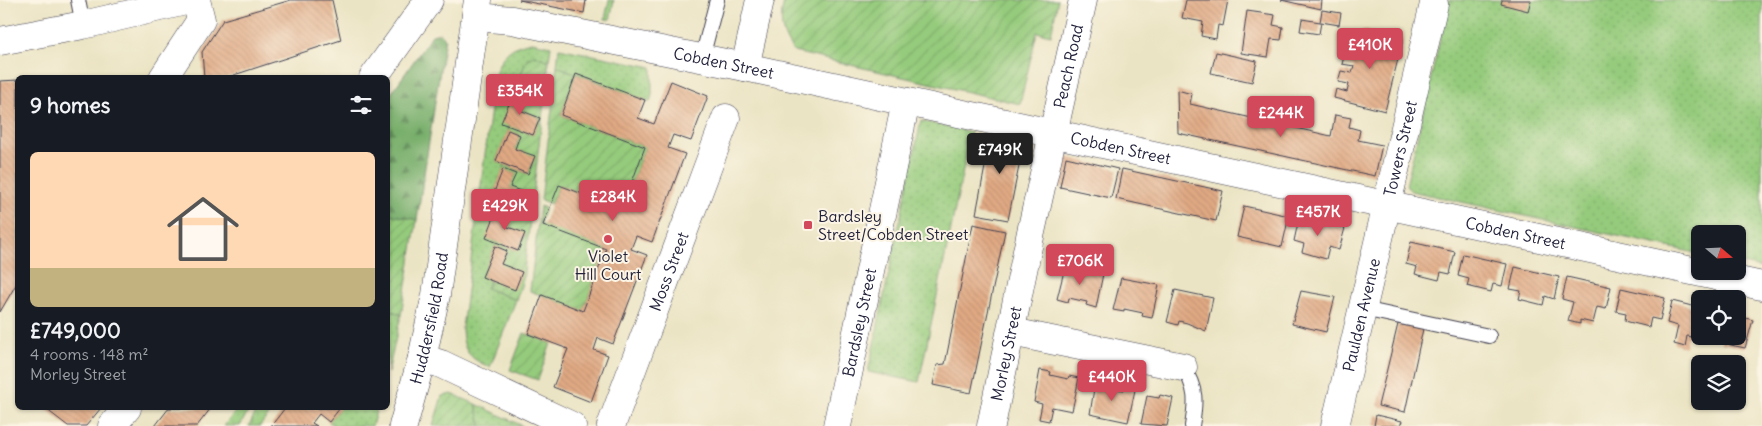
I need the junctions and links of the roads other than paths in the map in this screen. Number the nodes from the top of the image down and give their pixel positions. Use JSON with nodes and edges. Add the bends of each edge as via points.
{"nodes":[{"id":1,"x":190,"y":0,"type":"edge"},
{"id":2,"x":196,"y":0,"type":"edge"},
{"id":3,"x":429,"y":0,"type":"edge"},
{"id":4,"x":717,"y":0,"type":"edge"},
{"id":5,"x":760,"y":0,"type":"edge"},
{"id":6,"x":1084,"y":0,"type":"edge"},
{"id":7,"x":1434,"y":4,"type":"dead end"},
{"id":8,"x":477,"y":9,"type":"edge"},
{"id":9,"x":80,"y":13,"type":"edge"},
{"id":10,"x":0,"y":41,"type":"edge"},
{"id":11,"x":702,"y":58,"type":"junction"},
{"id":12,"x":745,"y":67,"type":"junction"},
{"id":13,"x":165,"y":75,"type":"edge"},
{"id":14,"x":375,"y":75,"type":"edge"},
{"id":15,"x":906,"y":102,"type":"junction"},
{"id":16,"x":726,"y":118,"type":"dead end"},
{"id":17,"x":1055,"y":134,"type":"junction"},
{"id":18,"x":1388,"y":205,"type":"junction"},
{"id":19,"x":1762,"y":286,"type":"edge"},
{"id":20,"x":1363,"y":309,"type":"junction"},
{"id":21,"x":1012,"y":332,"type":"junction"},
{"id":22,"x":1489,"y":336,"type":"dead end"},
{"id":23,"x":422,"y":358,"type":"junction"},
{"id":24,"x":1183,"y":368,"type":"joint"},
{"id":25,"x":126,"y":410,"type":"edge"},
{"id":26,"x":569,"y":425,"type":"edge"},
{"id":27,"x":112,"y":426,"type":"edge"},
{"id":28,"x":403,"y":426,"type":"edge"},
{"id":29,"x":611,"y":426,"type":"edge"},
{"id":30,"x":837,"y":426,"type":"edge"},
{"id":31,"x":991,"y":426,"type":"edge"},
{"id":32,"x":1192,"y":426,"type":"edge"},
{"id":33,"x":1335,"y":426,"type":"edge"}],
"edges":[{"from":1,"to":9,"type":"street"},
{"from":2,"to":13,"type":"street","via":[[201,20]]},
{"from":3,"to":14,"type":"street"},
{"from":4,"to":11,"type":"lane"},
{"from":5,"to":12,"type":"street"},
{"from":6,"to":17,"type":"street","name":"Peach Road"},
{"from":7,"to":18,"type":"street","name":"Towers Street"},
{"from":8,"to":11,"type":"street","name":"Cobden Street","via":[[512,20]]},
{"from":8,"to":23,"type":"street","name":"Huddersfield Road","via":[[444,248]]},
{"from":9,"to":10,"type":"street"},
{"from":11,"to":12,"type":"street","name":"Cobden Street"},
{"from":12,"to":15,"type":"street","name":"Cobden Street"},
{"from":15,"to":17,"type":"street","name":"Cobden Street"},
{"from":15,"to":30,"type":"street","name":"Bardsley Street"},
{"from":16,"to":29,"type":"street","name":"Moss Street"},
{"from":17,"to":18,"type":"street","name":"Cobden Street"},
{"from":17,"to":21,"type":"street","name":"Morley Street","via":[[1031,232]]},
{"from":18,"to":19,"type":"street","name":"Cobden Street"},
{"from":18,"to":20,"type":"street","name":"Paulden Avenue"},
{"from":20,"to":22,"type":"lane"},
{"from":20,"to":33,"type":"street","name":"Paulden Avenue"},
{"from":21,"to":24,"type":"street"},
{"from":21,"to":31,"type":"street","name":"Morley Street"},
{"from":23,"to":26,"type":"street"},
{"from":23,"to":28,"type":"street","name":"Huddersfield Road"},
{"from":24,"to":32,"type":"lane","via":[[1192,382]]},
{"from":25,"to":27,"type":"street"}]}
